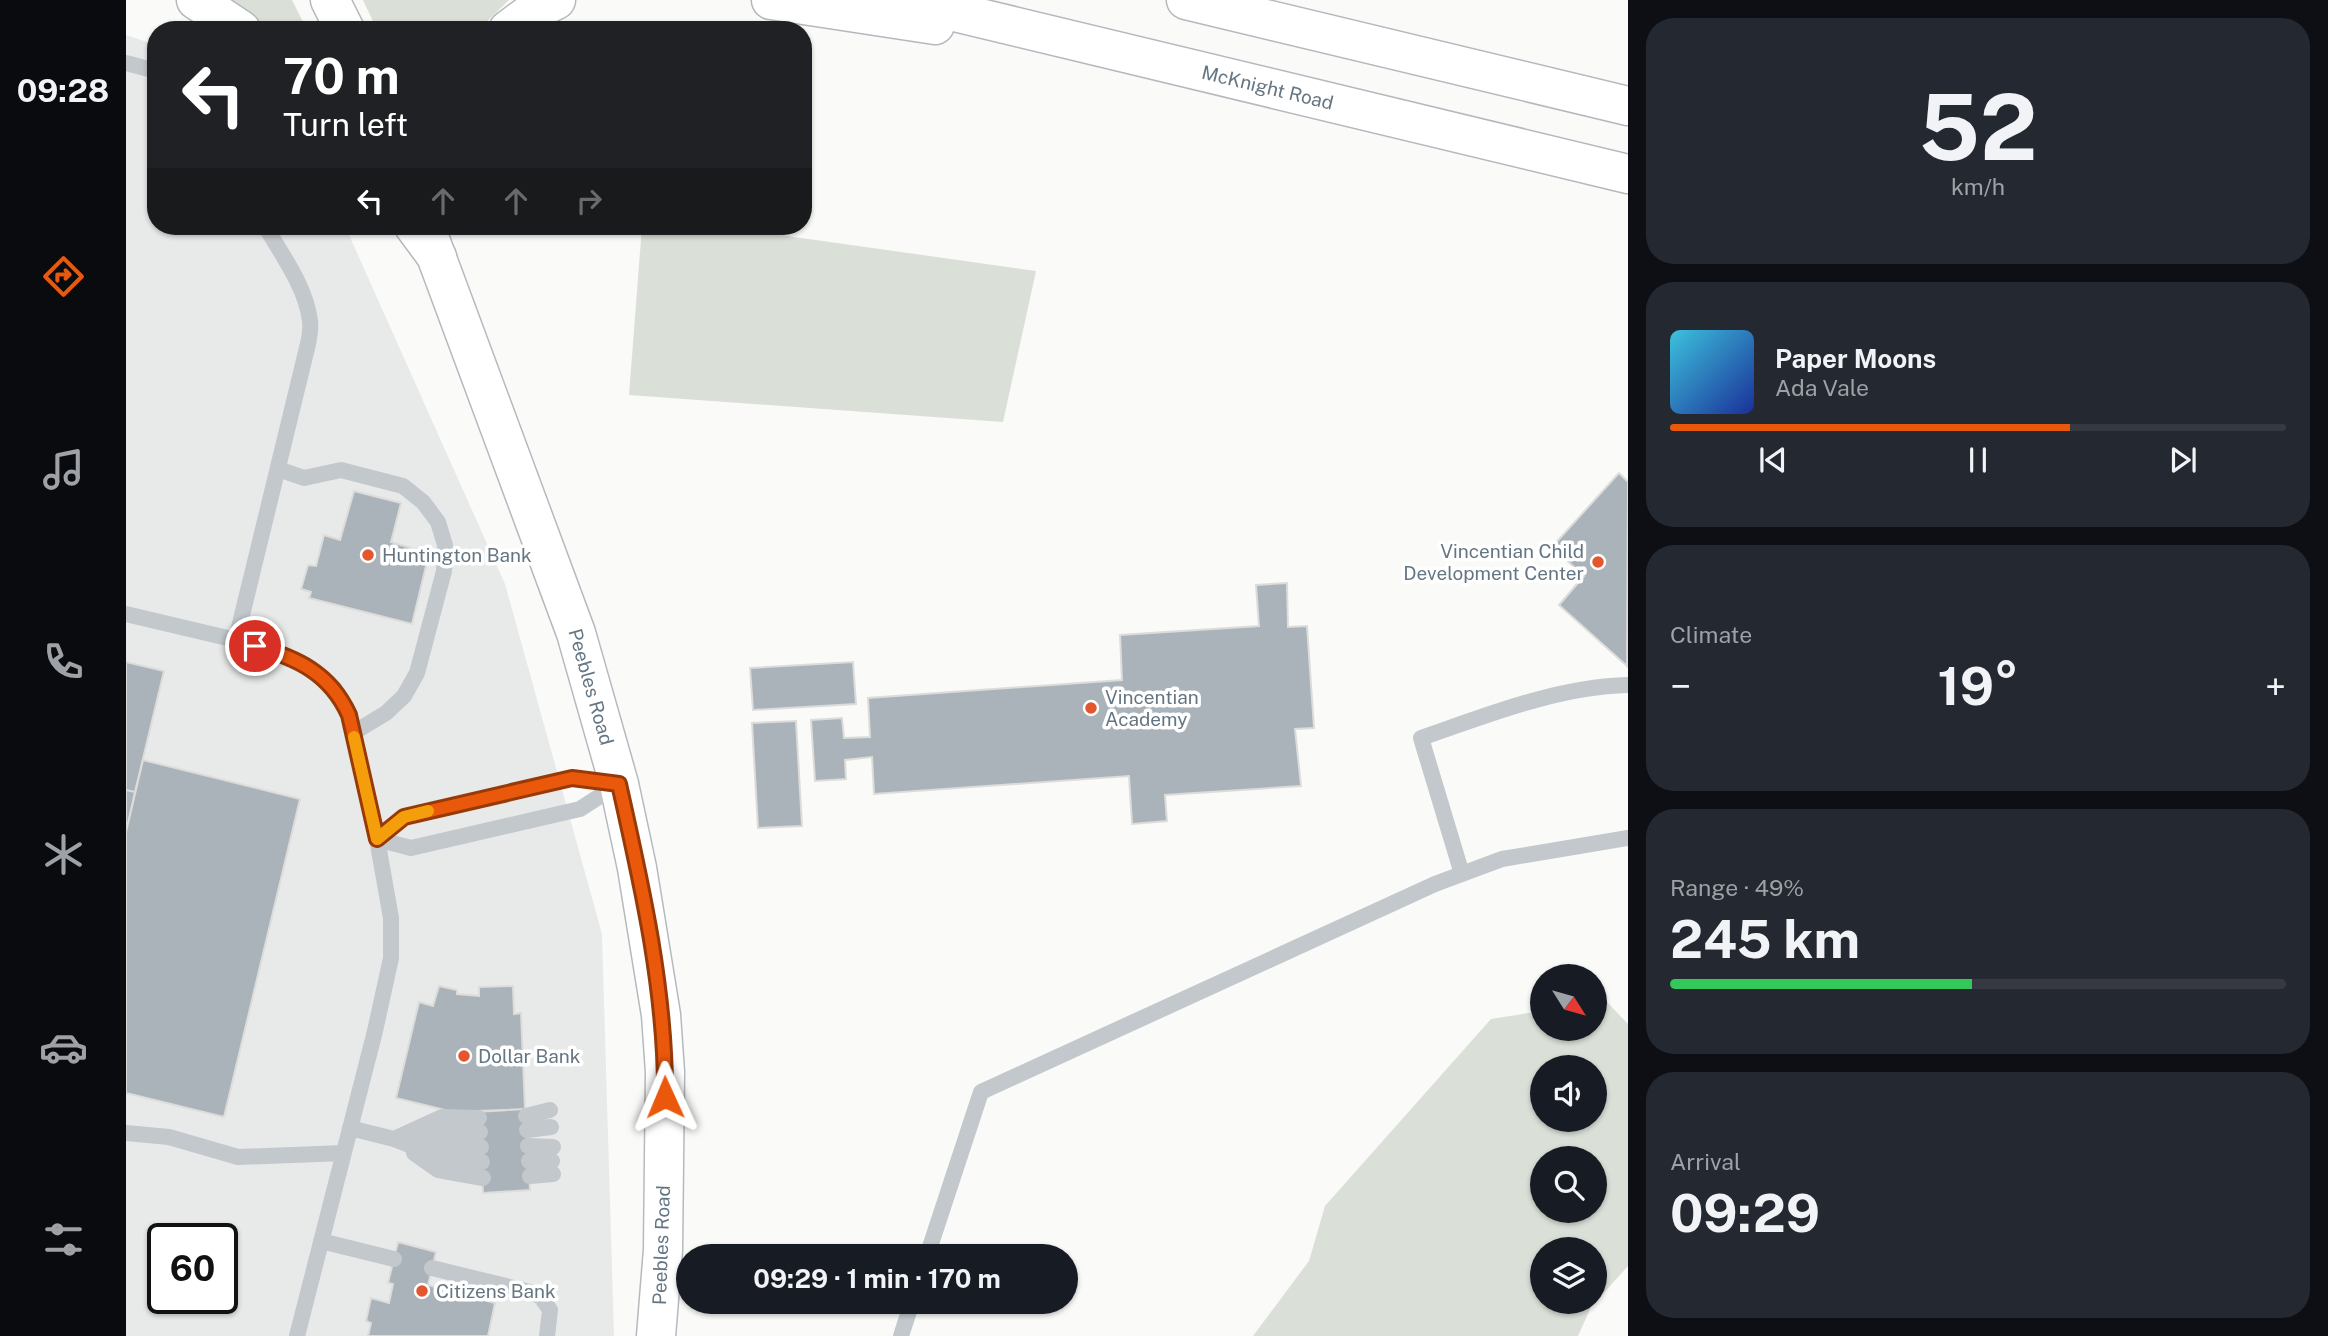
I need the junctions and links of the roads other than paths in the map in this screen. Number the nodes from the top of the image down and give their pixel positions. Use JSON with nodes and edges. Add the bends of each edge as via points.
{"nodes":[{"id":1,"x":196,"y":0,"type":"edge"},
{"id":2,"x":330,"y":0,"type":"edge"},
{"id":3,"x":556,"y":0,"type":"edge"},
{"id":4,"x":771,"y":0,"type":"edge"},
{"id":5,"x":905,"y":0,"type":"edge"},
{"id":6,"x":1186,"y":0,"type":"edge"},
{"id":7,"x":1238,"y":0,"type":"edge"},
{"id":8,"x":228,"y":21,"type":"edge"},
{"id":9,"x":340,"y":21,"type":"edge"},
{"id":10,"x":520,"y":21,"type":"edge"},
{"id":11,"x":1290,"y":25,"type":"junction"},
{"id":12,"x":1144,"y":57,"type":"junction"},
{"id":13,"x":126,"y":62,"type":"edge"},
{"id":14,"x":147,"y":68,"type":"edge"},
{"id":15,"x":1628,"y":106,"type":"edge"},
{"id":16,"x":1628,"y":174,"type":"edge"},
{"id":17,"x":270,"y":235,"type":"edge"},
{"id":18,"x":434,"y":236,"type":"edge"},
{"id":19,"x":278,"y":469,"type":"junction"},
{"id":20,"x":126,"y":614,"type":"edge"},
{"id":21,"x":236,"y":640,"type":"junction"},
{"id":22,"x":1628,"y":685,"type":"edge"},
{"id":23,"x":353,"y":733,"type":"junction"},
{"id":24,"x":619,"y":784,"type":"junction"},
{"id":25,"x":1628,"y":838,"type":"edge"},
{"id":26,"x":377,"y":839,"type":"junction"},
{"id":27,"x":1462,"y":874,"type":"junction"},
{"id":28,"x":550,"y":1110,"type":"dead end"},
{"id":29,"x":551,"y":1127,"type":"dead end"},
{"id":30,"x":350,"y":1128,"type":"junction"},
{"id":31,"x":126,"y":1133,"type":"edge"},
{"id":32,"x":394,"y":1139,"type":"junction"},
{"id":33,"x":528,"y":1146,"type":"junction"},
{"id":34,"x":481,"y":1148,"type":"junction"},
{"id":35,"x":343,"y":1153,"type":"junction"},
{"id":36,"x":321,"y":1241,"type":"junction"},
{"id":37,"x":931,"y":1244,"type":"edge"},
{"id":38,"x":394,"y":1259,"type":"dead end"},
{"id":39,"x":432,"y":1268,"type":"dead end"},
{"id":40,"x":908,"y":1314,"type":"edge"},
{"id":41,"x":297,"y":1336,"type":"edge"},
{"id":42,"x":547,"y":1336,"type":"edge"},
{"id":43,"x":656,"y":1336,"type":"edge"},
{"id":44,"x":901,"y":1336,"type":"edge"}],
"edges":[{"from":1,"to":8,"type":"main road"},
{"from":2,"to":9,"type":"main road"},
{"from":3,"to":10,"type":"main road"},
{"from":4,"to":12,"type":"main road"},
{"from":5,"to":12,"type":"main road","name":"McKnight Road"},
{"from":6,"to":11,"type":"main road"},
{"from":7,"to":11,"type":"main road"},
{"from":11,"to":15,"type":"main road"},
{"from":12,"to":16,"type":"main road","name":"McKnight Road"},
{"from":13,"to":14,"type":"lane"},
{"from":17,"to":19,"type":"lane","via":[[293,273],[311,323]]},
{"from":18,"to":24,"type":"main road","name":"Peebles Road","via":[[576,633]]},
{"from":19,"to":21,"type":"lane"},
{"from":19,"to":23,"type":"lane","via":[[304,478],[341,470],[403,486],[438,522],[446,545],[444,570],[417,673],[404,696],[386,713]]},
{"from":20,"to":21,"type":"lane"},
{"from":21,"to":23,"type":"lane","via":[[274,651],[322,677],[341,698]]},
{"from":22,"to":27,"type":"lane","via":[[1547,696],[1421,738]]},
{"from":23,"to":26,"type":"lane"},
{"from":24,"to":26,"type":"lane","via":[[572,778],[404,817]]},
{"from":24,"to":26,"type":"lane","via":[[580,809],[411,848]]},
{"from":24,"to":43,"type":"main road","name":"Peebles Road","via":[[653,957],[665,1072],[663,1250]]},
{"from":25,"to":27,"type":"lane","via":[[1502,859]]},
{"from":26,"to":30,"type":"lane","via":[[391,918],[391,958]]},
{"from":27,"to":37,"type":"lane","via":[[981,1092]]},
{"from":28,"to":33,"type":"lane"},
{"from":29,"to":33,"type":"lane"},
{"from":30,"to":32,"type":"lane"},
{"from":30,"to":35,"type":"lane"},
{"from":31,"to":35,"type":"lane","via":[[169,1137],[238,1157]]},
{"from":32,"to":34,"type":"lane"},
{"from":32,"to":34,"type":"lane","via":[[438,1170]]},
{"from":32,"to":34,"type":"lane","via":[[442,1117]]},
{"from":33,"to":33,"type":"lane","via":[[553,1161]]},
{"from":35,"to":36,"type":"lane"},
{"from":36,"to":38,"type":"lane"},
{"from":36,"to":41,"type":"lane"},
{"from":39,"to":42,"type":"lane","via":[[541,1297],[550,1310]]},
{"from":40,"to":44,"type":"lane"}]}
